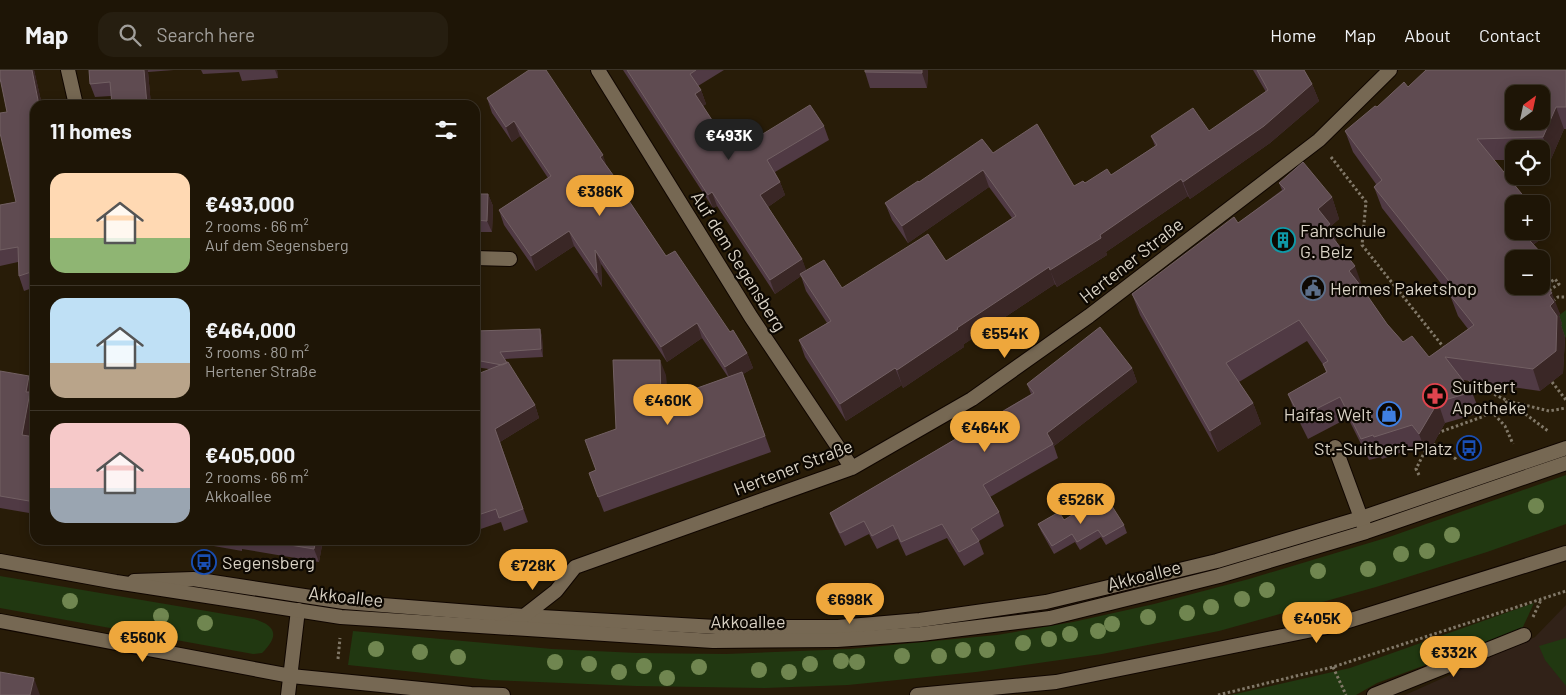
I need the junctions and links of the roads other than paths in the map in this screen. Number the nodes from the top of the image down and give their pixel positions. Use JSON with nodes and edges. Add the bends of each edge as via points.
{"nodes":[{"id":1,"x":68,"y":70,"type":"edge"},
{"id":2,"x":598,"y":70,"type":"edge"},
{"id":3,"x":1390,"y":70,"type":"edge"},
{"id":4,"x":75,"y":100,"type":"edge"},
{"id":5,"x":480,"y":258,"type":"edge"},
{"id":6,"x":510,"y":259,"type":"dead end"},
{"id":7,"x":1335,"y":447,"type":"dead end"},
{"id":8,"x":1566,"y":448,"type":"edge"},
{"id":9,"x":1566,"y":463,"type":"edge"},
{"id":10,"x":852,"y":468,"type":"junction"},
{"id":11,"x":1361,"y":518,"type":"junction"},
{"id":12,"x":1366,"y":532,"type":"junction"},
{"id":13,"x":1566,"y":553,"type":"edge"},
{"id":14,"x":0,"y":561,"type":"edge"},
{"id":15,"x":116,"y":582,"type":"junction"},
{"id":16,"x":298,"y":610,"type":"junction"},
{"id":17,"x":524,"y":616,"type":"junction"},
{"id":18,"x":0,"y":621,"type":"edge"},
{"id":19,"x":500,"y":627,"type":"junction"},
{"id":20,"x":1524,"y":635,"type":"dead end"},
{"id":21,"x":291,"y":676,"type":"junction"},
{"id":22,"x":288,"y":695,"type":"edge"},
{"id":23,"x":503,"y":695,"type":"edge"},
{"id":24,"x":917,"y":695,"type":"edge"},
{"id":25,"x":1374,"y":695,"type":"edge"}],
"edges":[{"from":1,"to":4,"type":"main road"},
{"from":2,"to":10,"type":"main road","name":"Auf dem Segensberg","via":[[751,317]]},
{"from":3,"to":10,"type":"main road","name":"Hertener Straße","via":[[1319,140],[1089,316],[972,399]]},
{"from":5,"to":6,"type":"main road"},
{"from":7,"to":11,"type":"main road"},
{"from":8,"to":11,"type":"main road"},
{"from":9,"to":12,"type":"main road","name":"Akkoallee"},
{"from":10,"to":17,"type":"main road","name":"Hertener Straße","via":[[575,566],[556,591]]},
{"from":11,"to":12,"type":"main road"},
{"from":11,"to":17,"type":"main road","via":[[1217,561],[1046,602],[920,620],[838,626],[716,627]]},
{"from":12,"to":19,"type":"main road","name":"Akkoallee","via":[[1219,576],[1050,618],[921,634],[836,640],[713,640]]},
{"from":13,"to":24,"type":"main road","via":[[1332,626],[1056,682]]},
{"from":14,"to":15,"type":"main road","name":"Akkoallee"},
{"from":15,"to":16,"type":"main road","name":"Akkoallee"},
{"from":15,"to":17,"type":"main road","via":[[194,579],[344,602]]},
{"from":16,"to":19,"type":"main road","name":"Akkoallee","via":[[341,617]]},
{"from":16,"to":21,"type":"main road"},
{"from":17,"to":19,"type":"main road","name":"Hertener Straße"},
{"from":18,"to":21,"type":"main road"},
{"from":20,"to":25,"type":"main road"},
{"from":21,"to":22,"type":"main road"},
{"from":21,"to":23,"type":"main road"}]}
